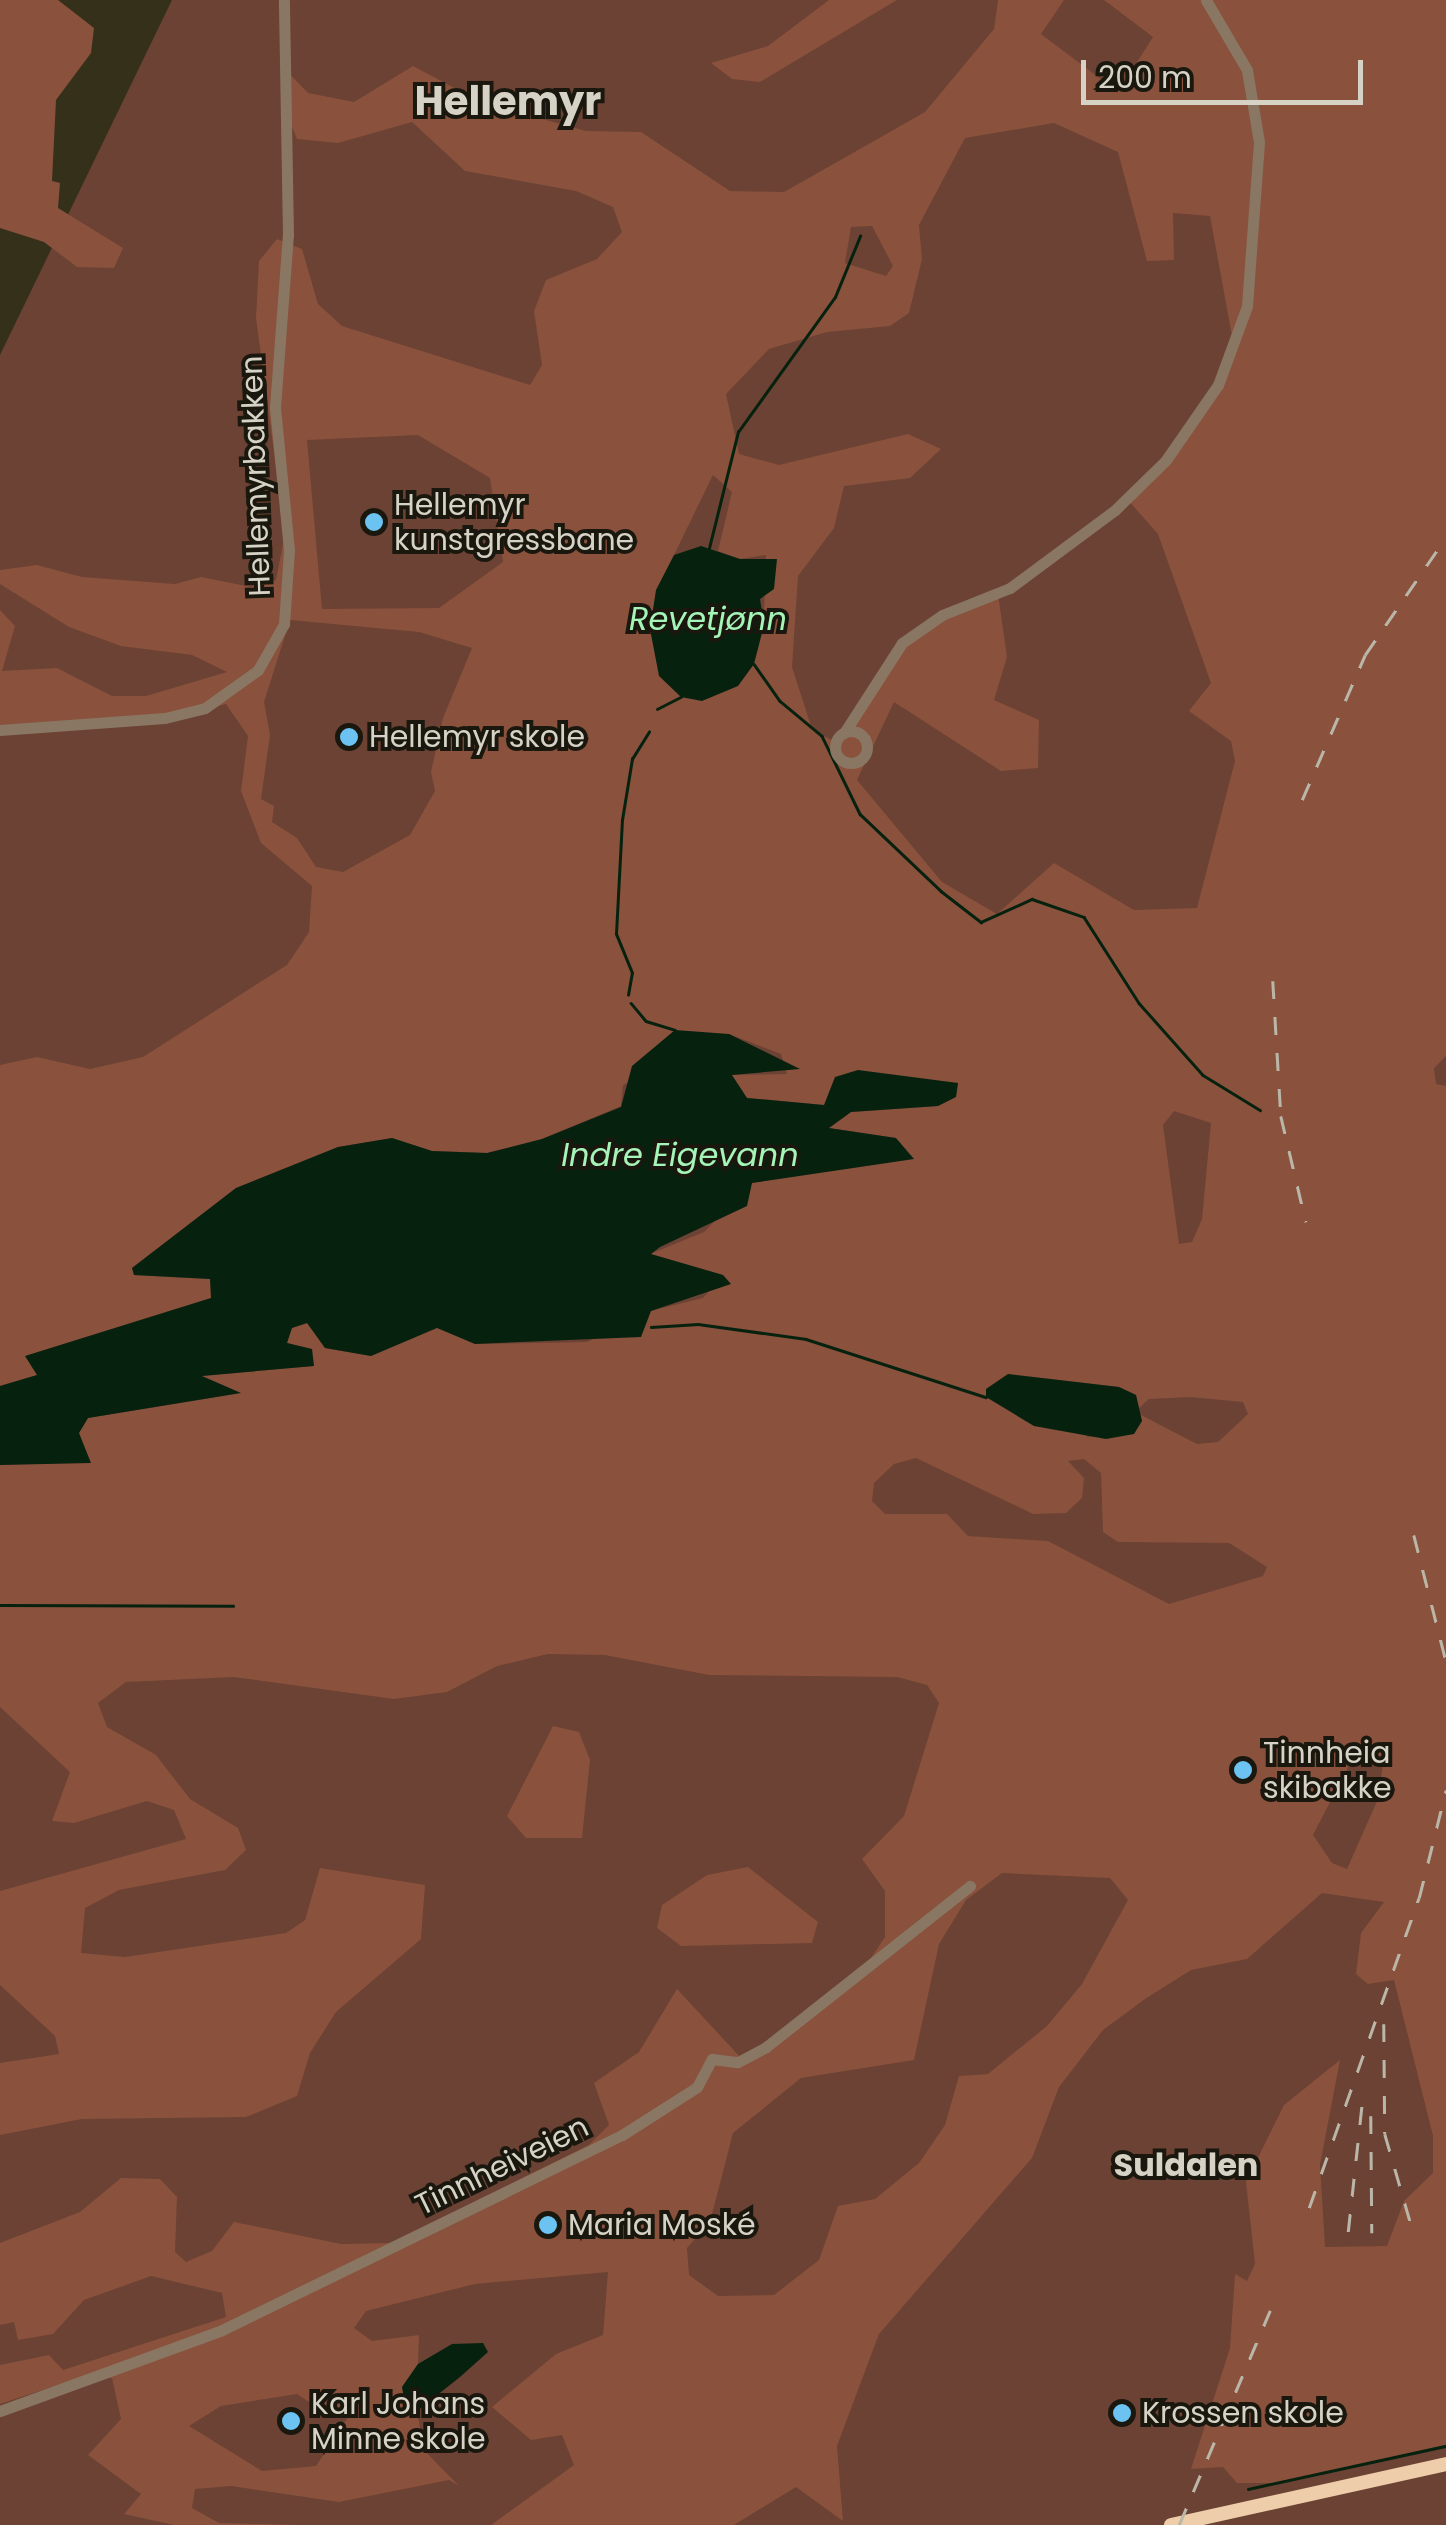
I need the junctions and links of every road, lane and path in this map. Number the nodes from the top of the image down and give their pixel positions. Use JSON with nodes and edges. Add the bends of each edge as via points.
{"nodes":[{"id":1,"x":284,"y":0,"type":"edge"},
{"id":2,"x":1206,"y":0,"type":"edge"},
{"id":3,"x":864,"y":696,"type":"junction"},
{"id":4,"x":0,"y":730,"type":"edge"},
{"id":5,"x":844,"y":733,"type":"junction"},
{"id":6,"x":862,"y":736,"type":"junction"},
{"id":7,"x":970,"y":1886,"type":"dead end"},
{"id":8,"x":0,"y":2411,"type":"edge"},
{"id":9,"x":1446,"y":2464,"type":"edge"},
{"id":10,"x":1188,"y":2524,"type":"edge"},
{"id":11,"x":1171,"y":2525,"type":"edge"}],
"edges":[{"from":1,"to":4,"type":"street","name":"Hellemyrbakken","via":[[288,196],[275,408],[288,550],[284,624],[258,670],[204,708]]},
{"from":2,"to":3,"type":"street","via":[[1247,70],[1259,142],[1247,306],[1218,384],[1166,460],[1122,504],[1010,588],[914,634]]},
{"from":3,"to":5,"type":"street"},
{"from":3,"to":6,"type":"street"},
{"from":5,"to":6,"type":"street"},
{"from":5,"to":6,"type":"street","via":[[836,750],[849,763],[865,755]]},
{"from":7,"to":8,"type":"street","name":"Tinnheiveien","via":[[766,2047],[738,2062],[712,2059],[697,2087],[622,2135],[222,2330]]},
{"from":9,"to":10,"type":"highway"},
{"from":10,"to":11,"type":"highway"}]}
